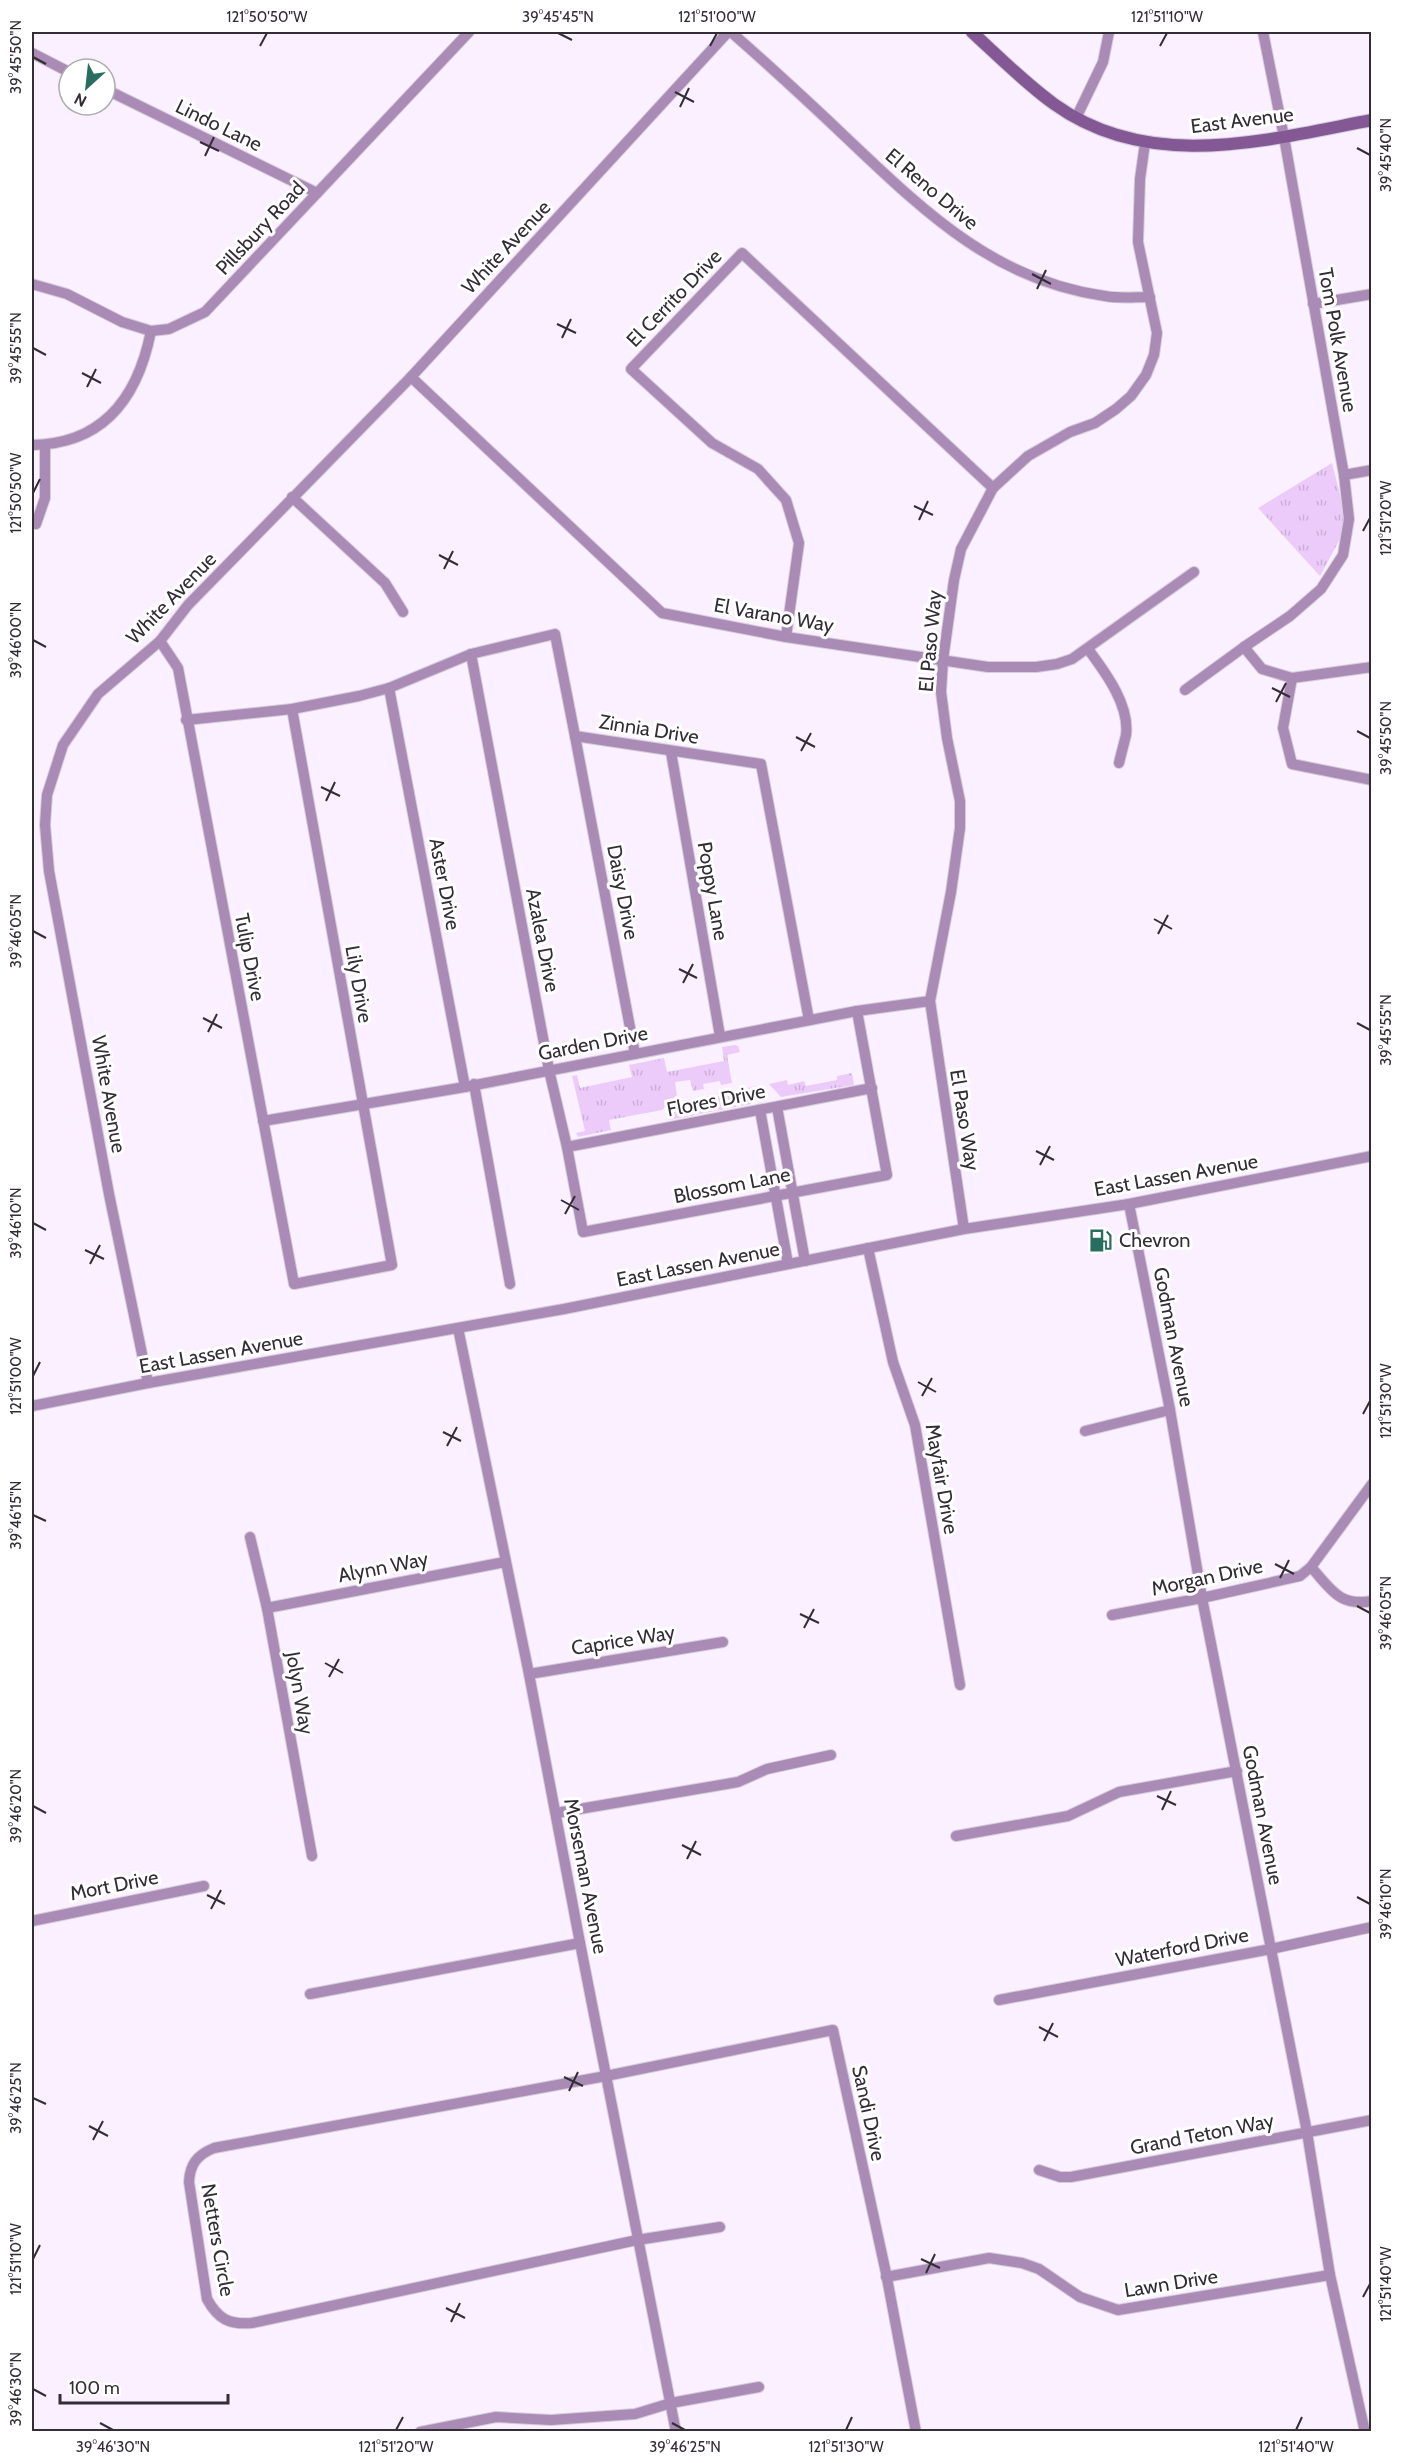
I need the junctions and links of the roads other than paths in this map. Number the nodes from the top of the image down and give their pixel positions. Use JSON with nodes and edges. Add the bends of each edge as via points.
{"nodes":[{"id":1,"x":469,"y":32,"type":"edge"},
{"id":2,"x":730,"y":32,"type":"edge"},
{"id":3,"x":972,"y":32,"type":"edge"},
{"id":4,"x":1109,"y":32,"type":"edge"},
{"id":5,"x":1263,"y":32,"type":"edge"},
{"id":6,"x":32,"y":53,"type":"edge"},
{"id":7,"x":57,"y":66,"type":"edge"},
{"id":8,"x":117,"y":95,"type":"edge"},
{"id":9,"x":1076,"y":118,"type":"junction"},
{"id":10,"x":1371,"y":120,"type":"edge"},
{"id":11,"x":1284,"y":136,"type":"junction"},
{"id":12,"x":1145,"y":142,"type":"junction"},
{"id":13,"x":317,"y":193,"type":"junction"},
{"id":14,"x":32,"y":284,"type":"edge"},
{"id":15,"x":1371,"y":294,"type":"edge"},
{"id":16,"x":1150,"y":297,"type":"junction"},
{"id":17,"x":1313,"y":304,"type":"junction"},
{"id":18,"x":151,"y":331,"type":"junction"},
{"id":19,"x":411,"y":377,"type":"junction"},
{"id":20,"x":32,"y":445,"type":"edge"},
{"id":21,"x":45,"y":445,"type":"junction"},
{"id":22,"x":1371,"y":470,"type":"edge"},
{"id":23,"x":1344,"y":475,"type":"junction"},
{"id":24,"x":993,"y":488,"type":"junction"},
{"id":25,"x":292,"y":497,"type":"junction"},
{"id":26,"x":36,"y":524,"type":"dead end"},
{"id":27,"x":1194,"y":572,"type":"dead end"},
{"id":28,"x":403,"y":612,"type":"dead end"},
{"id":29,"x":786,"y":637,"type":"junction"},
{"id":30,"x":160,"y":641,"type":"junction"},
{"id":31,"x":1244,"y":647,"type":"junction"},
{"id":32,"x":1088,"y":649,"type":"junction"},
{"id":33,"x":471,"y":654,"type":"junction"},
{"id":34,"x":943,"y":660,"type":"junction"},
{"id":35,"x":1371,"y":667,"type":"edge"},
{"id":36,"x":1292,"y":678,"type":"junction"},
{"id":37,"x":389,"y":688,"type":"junction"},
{"id":38,"x":1185,"y":690,"type":"dead end"},
{"id":39,"x":292,"y":708,"type":"junction"},
{"id":40,"x":186,"y":720,"type":"junction"},
{"id":41,"x":575,"y":736,"type":"junction"},
{"id":42,"x":671,"y":752,"type":"junction"},
{"id":43,"x":1119,"y":763,"type":"dead end"},
{"id":44,"x":1371,"y":780,"type":"edge"},
{"id":45,"x":930,"y":1001,"type":"junction"},
{"id":46,"x":857,"y":1011,"type":"junction"},
{"id":47,"x":809,"y":1020,"type":"junction"},
{"id":48,"x":720,"y":1036,"type":"junction"},
{"id":49,"x":635,"y":1054,"type":"junction"},
{"id":50,"x":549,"y":1070,"type":"junction"},
{"id":51,"x":470,"y":1086,"type":"junction"},
{"id":52,"x":872,"y":1089,"type":"junction"},
{"id":53,"x":362,"y":1103,"type":"junction"},
{"id":54,"x":777,"y":1107,"type":"junction"},
{"id":55,"x":760,"y":1110,"type":"junction"},
{"id":56,"x":263,"y":1120,"type":"junction"},
{"id":57,"x":567,"y":1147,"type":"junction"},
{"id":58,"x":1371,"y":1156,"type":"edge"},
{"id":59,"x":792,"y":1192,"type":"junction"},
{"id":60,"x":775,"y":1195,"type":"junction"},
{"id":61,"x":1130,"y":1204,"type":"junction"},
{"id":62,"x":964,"y":1229,"type":"junction"},
{"id":63,"x":583,"y":1232,"type":"joint"},
{"id":64,"x":868,"y":1248,"type":"junction"},
{"id":65,"x":805,"y":1261,"type":"junction"},
{"id":66,"x":788,"y":1264,"type":"junction"},
{"id":67,"x":294,"y":1284,"type":"joint"},
{"id":68,"x":510,"y":1284,"type":"dead end"},
{"id":69,"x":458,"y":1328,"type":"junction"},
{"id":70,"x":148,"y":1383,"type":"junction"},
{"id":71,"x":32,"y":1406,"type":"edge"},
{"id":72,"x":1170,"y":1410,"type":"junction"},
{"id":73,"x":1085,"y":1431,"type":"dead end"},
{"id":74,"x":1371,"y":1484,"type":"edge"},
{"id":75,"x":250,"y":1537,"type":"dead end"},
{"id":76,"x":506,"y":1562,"type":"junction"},
{"id":77,"x":1311,"y":1567,"type":"junction"},
{"id":78,"x":1202,"y":1598,"type":"junction"},
{"id":79,"x":1371,"y":1601,"type":"edge"},
{"id":80,"x":267,"y":1608,"type":"junction"},
{"id":81,"x":1112,"y":1615,"type":"dead end"},
{"id":82,"x":723,"y":1642,"type":"dead end"},
{"id":83,"x":529,"y":1674,"type":"junction"},
{"id":84,"x":960,"y":1685,"type":"dead end"},
{"id":85,"x":831,"y":1755,"type":"dead end"},
{"id":86,"x":1237,"y":1771,"type":"junction"},
{"id":87,"x":556,"y":1813,"type":"junction"},
{"id":88,"x":956,"y":1836,"type":"dead end"},
{"id":89,"x":312,"y":1856,"type":"dead end"},
{"id":90,"x":204,"y":1886,"type":"dead end"},
{"id":91,"x":32,"y":1921,"type":"edge"},
{"id":92,"x":1371,"y":1927,"type":"edge"},
{"id":93,"x":579,"y":1943,"type":"junction"},
{"id":94,"x":1271,"y":1949,"type":"junction"},
{"id":95,"x":310,"y":1994,"type":"dead end"},
{"id":96,"x":999,"y":2000,"type":"dead end"},
{"id":97,"x":606,"y":2076,"type":"junction"},
{"id":98,"x":1371,"y":2120,"type":"edge"},
{"id":99,"x":1307,"y":2132,"type":"junction"},
{"id":100,"x":1039,"y":2170,"type":"dead end"},
{"id":101,"x":720,"y":2227,"type":"dead end"},
{"id":102,"x":637,"y":2240,"type":"junction"},
{"id":103,"x":1330,"y":2275,"type":"junction"},
{"id":104,"x":886,"y":2277,"type":"junction"},
{"id":105,"x":759,"y":2387,"type":"dead end"},
{"id":106,"x":670,"y":2403,"type":"junction"},
{"id":107,"x":551,"y":2426,"type":"edge"},
{"id":108,"x":420,"y":2432,"type":"edge"},
{"id":109,"x":676,"y":2432,"type":"edge"},
{"id":110,"x":916,"y":2432,"type":"edge"},
{"id":111,"x":1365,"y":2432,"type":"edge"}],
"edges":[{"from":1,"to":13,"type":"street","name":"Pillsbury Road"},
{"from":2,"to":16,"type":"street","name":"El Reno Drive","via":[[904,193],[969,243],[1052,285],[1108,297]]},
{"from":2,"to":19,"type":"street","name":"White Avenue"},
{"from":3,"to":9,"type":"main road","name":"East Avenue","via":[[1020,76]]},
{"from":4,"to":9,"type":"street","via":[[1103,62]]},
{"from":5,"to":11,"type":"street","name":"Tom Polk Avenue"},
{"from":6,"to":7,"type":"street"},
{"from":8,"to":13,"type":"street","name":"Lindo Lane"},
{"from":9,"to":12,"type":"main road","name":"East Avenue"},
{"from":10,"to":11,"type":"main road","name":"East Avenue"},
{"from":11,"to":12,"type":"main road","name":"East Avenue","via":[[1201,147]]},
{"from":11,"to":17,"type":"street","name":"Tom Polk Avenue"},
{"from":12,"to":16,"type":"street","name":"El Paso Way","via":[[1138,242]]},
{"from":13,"to":18,"type":"street","name":"Pillsbury Road","via":[[205,312],[187,322]]},
{"from":14,"to":18,"type":"street","via":[[67,294],[122,322]]},
{"from":15,"to":17,"type":"street"},
{"from":16,"to":24,"type":"street","name":"El Paso Way","via":[[1157,333],[1154,355],[1131,396],[1095,423],[1028,456]]},
{"from":17,"to":23,"type":"street","name":"Tom Polk Avenue"},
{"from":18,"to":21,"type":"street","via":[[140,373],[119,407],[84,434]]},
{"from":19,"to":25,"type":"street","name":"White Avenue"},
{"from":19,"to":29,"type":"street","name":"El Varano Way","via":[[662,613]]},
{"from":20,"to":21,"type":"street"},
{"from":21,"to":26,"type":"street","via":[[45,498]]},
{"from":22,"to":23,"type":"street"},
{"from":23,"to":31,"type":"street","name":"Tom Polk Avenue","via":[[1349,519],[1343,555],[1321,589]]},
{"from":24,"to":29,"type":"street","name":"El Cerrito Drive","via":[[742,253],[631,369],[712,443],[758,469],[786,500],[799,543]]},
{"from":24,"to":34,"type":"street","name":"El Paso Way","via":[[961,549]]},
{"from":25,"to":28,"type":"street","via":[[385,583]]},
{"from":25,"to":30,"type":"street","name":"White Avenue","via":[[188,605]]},
{"from":27,"to":32,"type":"street","name":"El Varano Way"},
{"from":29,"to":34,"type":"street","name":"El Varano Way"},
{"from":30,"to":40,"type":"street","name":"Tulip Drive","via":[[178,668]]},
{"from":30,"to":70,"type":"street","name":"White Avenue","via":[[98,694],[63,745],[47,795],[45,825],[49,870]]},
{"from":31,"to":36,"type":"street","via":[[1262,669]]},
{"from":31,"to":38,"type":"street","name":"Tom Polk Avenue"},
{"from":32,"to":34,"type":"street","name":"El Varano Way","via":[[1072,659],[1035,667]]},
{"from":32,"to":43,"type":"street","via":[[1105,673],[1124,715],[1126,734]]},
{"from":33,"to":37,"type":"street","name":"Zinnia Drive"},
{"from":33,"to":41,"type":"street","name":"Zinnia Drive","via":[[555,634]]},
{"from":33,"to":50,"type":"street","name":"Azalea Drive"},
{"from":34,"to":45,"type":"street","name":"El Paso Way","via":[[941,692],[960,801],[960,828]]},
{"from":35,"to":36,"type":"street"},
{"from":36,"to":44,"type":"street","via":[[1283,728],[1292,764]]},
{"from":37,"to":39,"type":"street","name":"Zinnia Drive"},
{"from":37,"to":51,"type":"street","name":"Aster Drive"},
{"from":39,"to":40,"type":"street","name":"Zinnia Drive"},
{"from":39,"to":53,"type":"street","name":"Lily Drive"},
{"from":40,"to":56,"type":"street","name":"Tulip Drive"},
{"from":41,"to":42,"type":"street","name":"Zinnia Drive"},
{"from":41,"to":49,"type":"street","name":"Daisy Drive"},
{"from":42,"to":47,"type":"street","name":"Zinnia Drive","via":[[761,764]]},
{"from":42,"to":48,"type":"street","name":"Poppy Lane"},
{"from":45,"to":46,"type":"street","name":"Garden Drive"},
{"from":45,"to":62,"type":"street","name":"El Paso Way"},
{"from":46,"to":47,"type":"street","name":"Garden Drive"},
{"from":46,"to":52,"type":"street"},
{"from":47,"to":48,"type":"street","name":"Garden Drive"},
{"from":48,"to":49,"type":"street","name":"Garden Drive"},
{"from":49,"to":50,"type":"street","name":"Garden Drive"},
{"from":50,"to":51,"type":"street","name":"Garden Drive"},
{"from":50,"to":57,"type":"street","name":"Azalea Drive"},
{"from":51,"to":53,"type":"street","name":"Garden Drive"},
{"from":51,"to":68,"type":"street","name":"Aster Drive"},
{"from":52,"to":54,"type":"street","name":"Flores Drive"},
{"from":52,"to":59,"type":"street","name":"Blossom Lane","via":[[887,1175]]},
{"from":53,"to":56,"type":"street","name":"Garden Drive"},
{"from":53,"to":67,"type":"street","name":"Lily Drive","via":[[392,1265]]},
{"from":54,"to":55,"type":"street","name":"Flores Drive"},
{"from":54,"to":59,"type":"street"},
{"from":55,"to":57,"type":"street","name":"Flores Drive"},
{"from":55,"to":60,"type":"street"},
{"from":56,"to":67,"type":"street","name":"Tulip Drive"},
{"from":57,"to":63,"type":"street","name":"Azalea Drive"},
{"from":58,"to":61,"type":"street","name":"East Lassen Avenue"},
{"from":59,"to":60,"type":"street","name":"Blossom Lane"},
{"from":59,"to":65,"type":"street"},
{"from":60,"to":63,"type":"street","name":"Blossom Lane"},
{"from":60,"to":66,"type":"street"},
{"from":61,"to":62,"type":"street","name":"East Lassen Avenue"},
{"from":61,"to":72,"type":"street","name":"Godman Avenue"},
{"from":62,"to":64,"type":"street","name":"East Lassen Avenue"},
{"from":64,"to":65,"type":"street","name":"East Lassen Avenue"},
{"from":64,"to":84,"type":"street","name":"Mayfair Drive","via":[[893,1362],[915,1425]]},
{"from":65,"to":66,"type":"street","name":"East Lassen Avenue"},
{"from":66,"to":69,"type":"street","name":"East Lassen Avenue"},
{"from":69,"to":70,"type":"street","name":"East Lassen Avenue"},
{"from":69,"to":76,"type":"street","name":"Morseman Avenue"},
{"from":70,"to":71,"type":"street","name":"East Lassen Avenue"},
{"from":72,"to":73,"type":"street"},
{"from":72,"to":78,"type":"street","name":"Godman Avenue"},
{"from":74,"to":77,"type":"street","name":"Morgan Drive"},
{"from":75,"to":80,"type":"street","name":"Jolyn Way"},
{"from":76,"to":80,"type":"street","name":"Alynn Way"},
{"from":76,"to":83,"type":"street","name":"Morseman Avenue"},
{"from":77,"to":78,"type":"street","name":"Morgan Drive","via":[[1300,1576]]},
{"from":77,"to":79,"type":"street","via":[[1337,1596],[1350,1603]]},
{"from":78,"to":81,"type":"street","name":"Morgan Drive"},
{"from":78,"to":86,"type":"street","name":"Godman Avenue"},
{"from":80,"to":89,"type":"street","name":"Jolyn Way"},
{"from":82,"to":83,"type":"street","name":"Caprice Way"},
{"from":83,"to":87,"type":"street","name":"Morseman Avenue"},
{"from":85,"to":87,"type":"street","via":[[768,1769],[738,1782]]},
{"from":86,"to":88,"type":"street","via":[[1119,1792],[1068,1816]]},
{"from":86,"to":94,"type":"street","name":"Godman Avenue"},
{"from":87,"to":93,"type":"street","name":"Morseman Avenue"},
{"from":90,"to":91,"type":"street","name":"Mort Drive"},
{"from":92,"to":94,"type":"street","name":"Waterford Drive"},
{"from":93,"to":95,"type":"street"},
{"from":93,"to":97,"type":"street","name":"Morseman Avenue"},
{"from":94,"to":96,"type":"street","name":"Waterford Drive"},
{"from":94,"to":99,"type":"street","name":"Godman Avenue"},
{"from":97,"to":102,"type":"street","name":"Morseman Avenue"},
{"from":97,"to":102,"type":"street","name":"Netters Circle","via":[[206,2151],[192,2163],[189,2182],[207,2299],[223,2320],[252,2323]]},
{"from":97,"to":104,"type":"street","name":"Sandi Drive","via":[[833,2030]]},
{"from":98,"to":99,"type":"street","name":"Grand Teton Way"},
{"from":99,"to":100,"type":"street","name":"Grand Teton Way","via":[[1071,2177]]},
{"from":99,"to":103,"type":"street","name":"Godman Avenue"},
{"from":101,"to":102,"type":"street","name":"Netters Circle"},
{"from":102,"to":106,"type":"street","name":"Morseman Avenue"},
{"from":103,"to":104,"type":"street","name":"Lawn Drive","via":[[1118,2310],[1080,2297],[1039,2270],[1005,2260],[989,2258]]},
{"from":103,"to":111,"type":"street","name":"Godman Avenue"},
{"from":104,"to":110,"type":"street","name":"Sandi Drive"},
{"from":105,"to":106,"type":"street"},
{"from":106,"to":107,"type":"street","via":[[635,2414]]},
{"from":106,"to":109,"type":"street","name":"Morseman Avenue"},
{"from":107,"to":108,"type":"street","via":[[496,2417]]}]}
